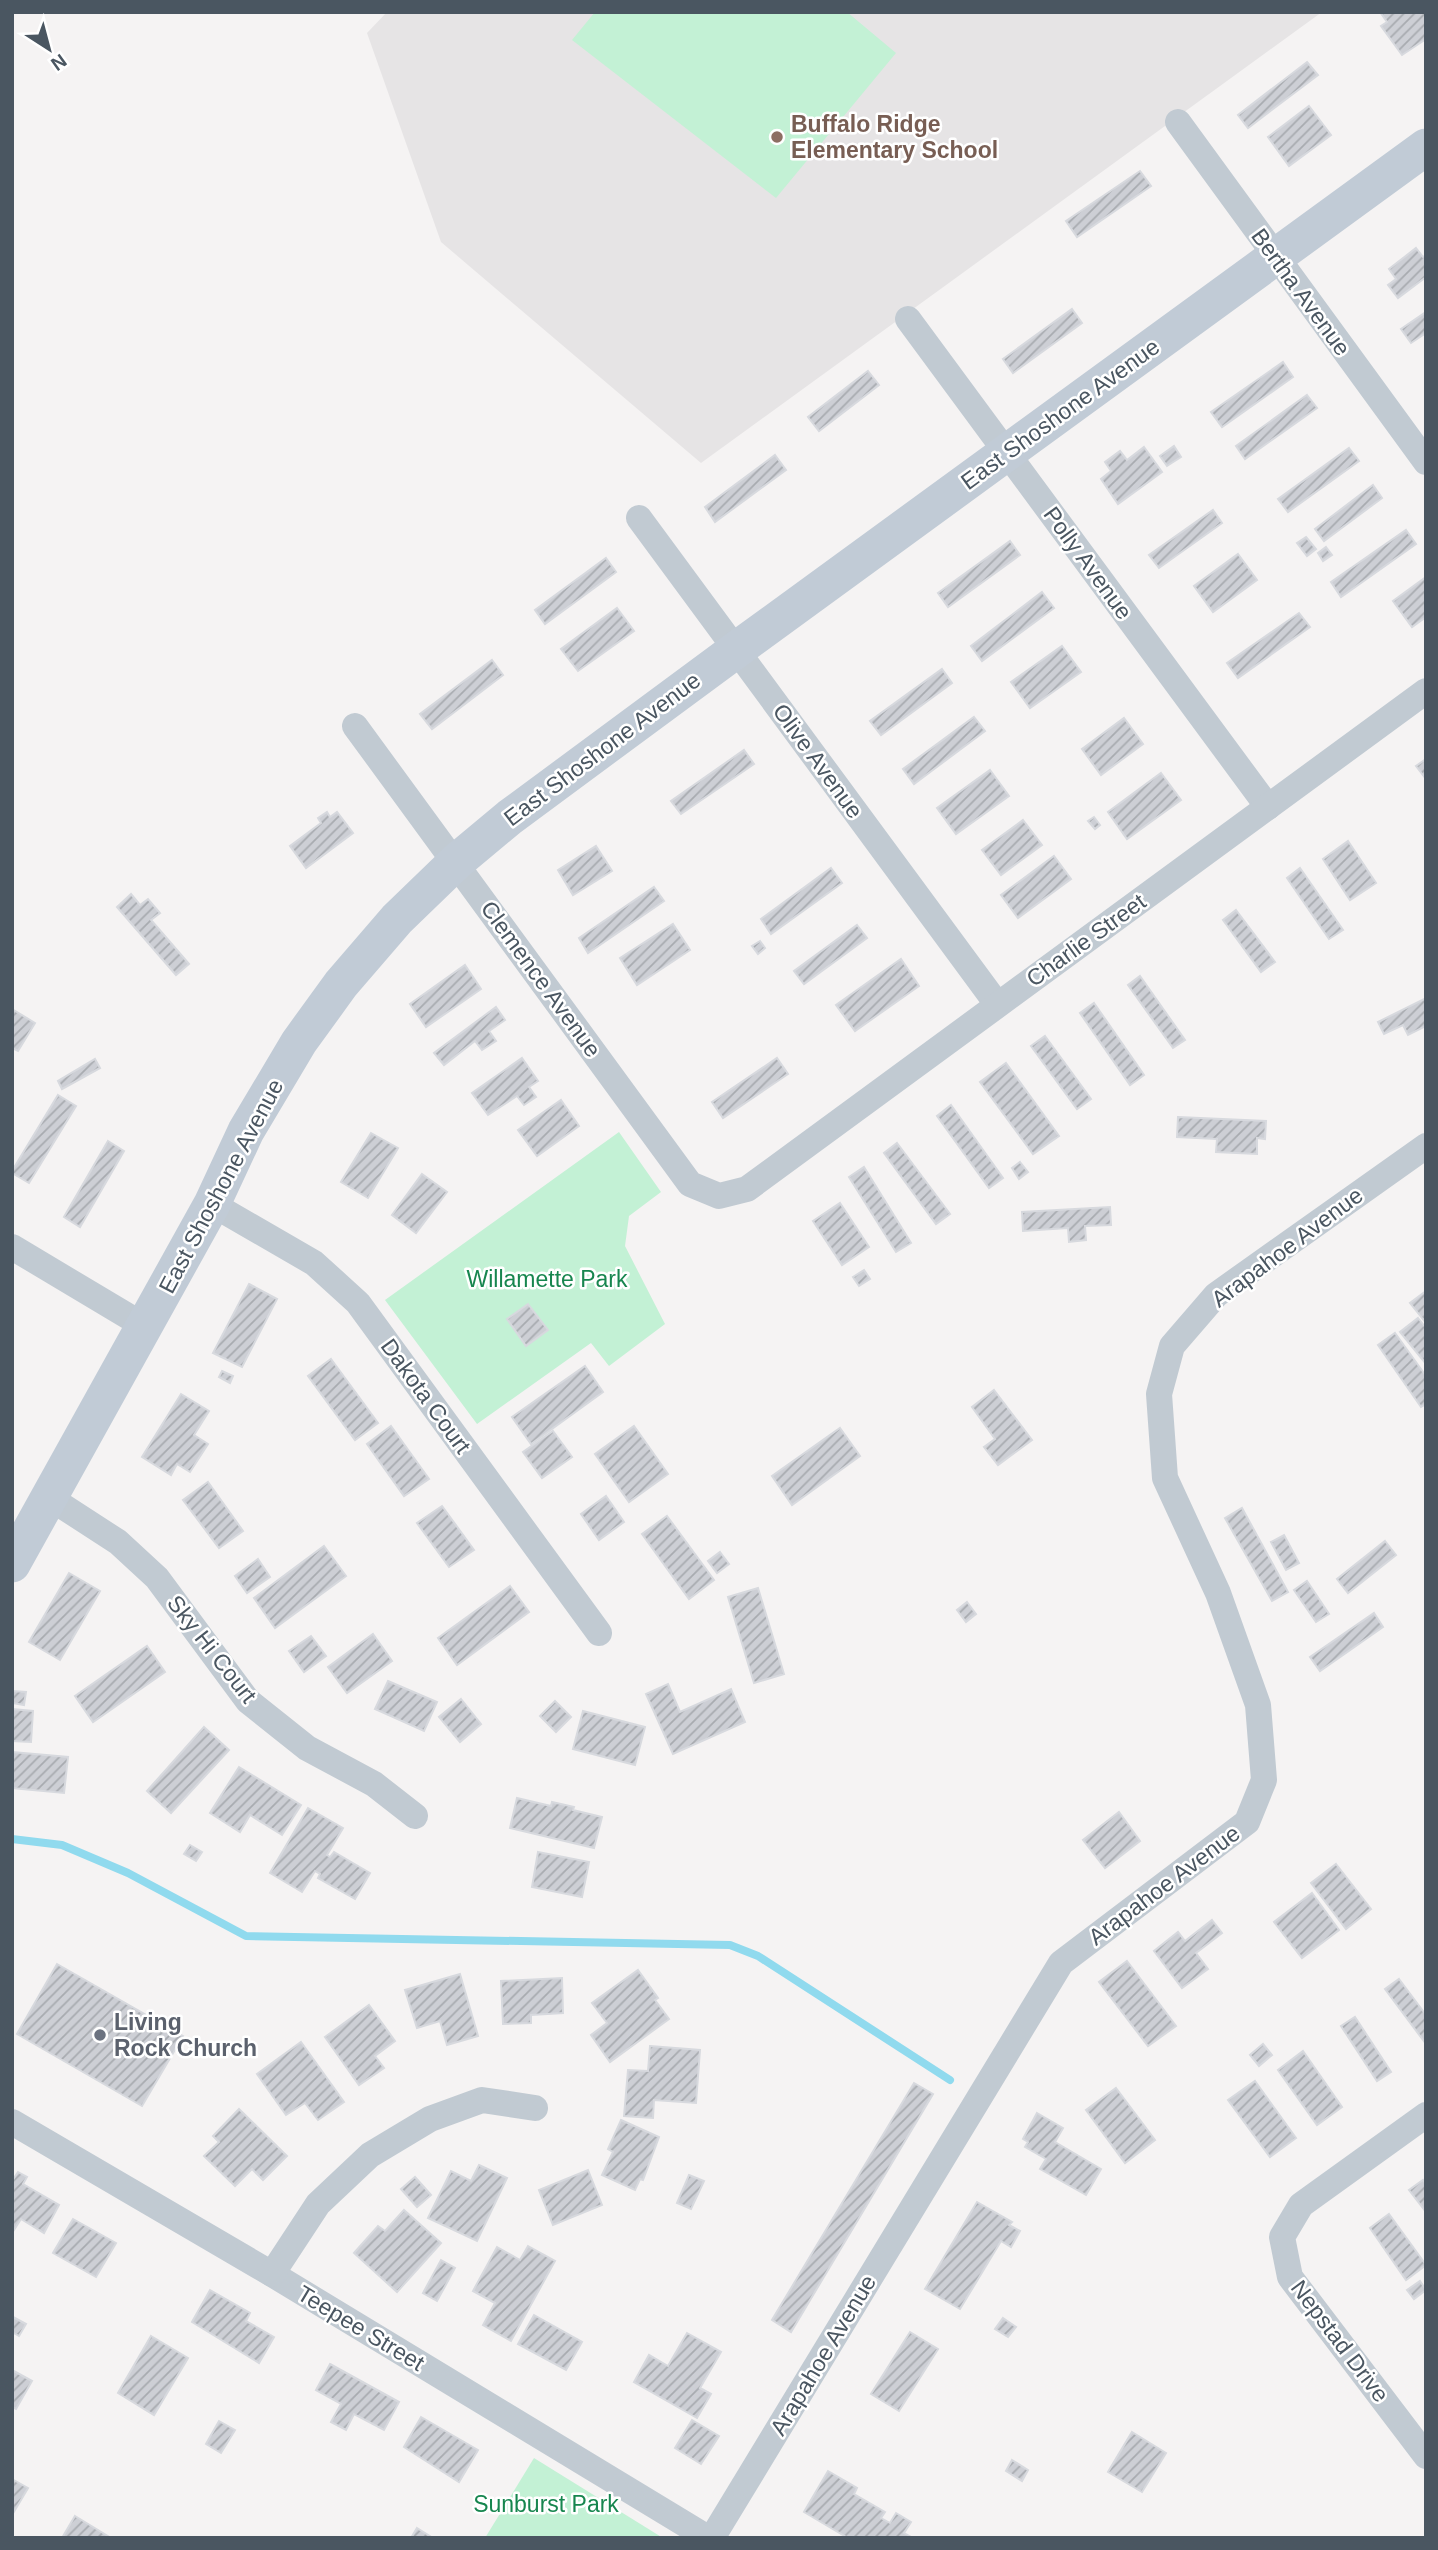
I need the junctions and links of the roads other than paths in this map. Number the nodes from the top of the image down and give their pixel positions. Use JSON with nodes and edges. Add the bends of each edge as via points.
{"nodes":[{"id":1,"x":1178,"y":122,"type":"dead end"},
{"id":2,"x":1426,"y":147,"type":"edge"},
{"id":3,"x":1275,"y":257,"type":"junction"},
{"id":4,"x":908,"y":319,"type":"dead end"},
{"id":5,"x":1007,"y":453,"type":"junction"},
{"id":6,"x":1426,"y":461,"type":"edge"},
{"id":7,"x":639,"y":518,"type":"dead end"},
{"id":8,"x":736,"y":650,"type":"junction"},
{"id":9,"x":1426,"y":691,"type":"edge"},
{"id":10,"x":355,"y":726,"type":"dead end"},
{"id":11,"x":1268,"y":807,"type":"junction"},
{"id":12,"x":456,"y":862,"type":"junction"},
{"id":13,"x":997,"y":1004,"type":"junction"},
{"id":14,"x":1426,"y":1146,"type":"edge"},
{"id":15,"x":747,"y":1189,"type":"joint"},
{"id":16,"x":212,"y":1204,"type":"junction"},
{"id":17,"x":12,"y":1247,"type":"edge"},
{"id":18,"x":146,"y":1326,"type":"junction"},
{"id":19,"x":50,"y":1498,"type":"junction"},
{"id":20,"x":12,"y":1564,"type":"edge"},
{"id":21,"x":598,"y":1633,"type":"dead end"},
{"id":22,"x":415,"y":1816,"type":"dead end"},
{"id":23,"x":535,"y":2108,"type":"dead end"},
{"id":24,"x":1426,"y":2115,"type":"edge"},
{"id":25,"x":12,"y":2122,"type":"edge"},
{"id":26,"x":272,"y":2274,"type":"junction"},
{"id":27,"x":1426,"y":2456,"type":"edge"},
{"id":28,"x":710,"y":2538,"type":"edge"}],
"edges":[{"from":1,"to":3,"type":"street","name":"Bertha Avenue"},
{"from":2,"to":3,"type":"street","name":"East Shoshone Avenue"},
{"from":3,"to":5,"type":"street","name":"East Shoshone Avenue"},
{"from":3,"to":6,"type":"street","name":"Bertha Avenue"},
{"from":4,"to":5,"type":"street","name":"Polly Avenue"},
{"from":5,"to":8,"type":"street","name":"East Shoshone Avenue"},
{"from":5,"to":11,"type":"street","name":"Polly Avenue"},
{"from":7,"to":8,"type":"street","name":"Olive Avenue"},
{"from":8,"to":12,"type":"street","name":"East Shoshone Avenue"},
{"from":8,"to":13,"type":"street","name":"Olive Avenue"},
{"from":9,"to":11,"type":"street","name":"Charlie Street"},
{"from":10,"to":12,"type":"street","name":"Clemence Avenue"},
{"from":11,"to":13,"type":"street","name":"Charlie Street"},
{"from":12,"to":15,"type":"street","name":"Clemence Avenue","via":[[690,1184],[719,1196]]},
{"from":12,"to":16,"type":"street","name":"East Shoshone Avenue","via":[[397,919],[299,1042],[246,1131]]},
{"from":13,"to":15,"type":"street","name":"Charlie Street"},
{"from":14,"to":28,"type":"street","name":"Arapahoe Avenue","via":[[1216,1295],[1172,1346],[1159,1394],[1165,1478],[1218,1593],[1258,1705],[1264,1780],[1247,1822],[1061,1963]]},
{"from":16,"to":18,"type":"street","name":"East Shoshone Avenue"},
{"from":16,"to":21,"type":"street","name":"Dakota Court","via":[[314,1263],[358,1303]]},
{"from":17,"to":18,"type":"street"},
{"from":18,"to":19,"type":"street","name":"East Shoshone Avenue"},
{"from":19,"to":20,"type":"street","name":"East Shoshone Avenue"},
{"from":19,"to":22,"type":"street","name":"Sky Hi Court","via":[[118,1542],[157,1578],[248,1701],[307,1748],[374,1784]]},
{"from":23,"to":26,"type":"street","via":[[482,2100],[430,2119],[370,2155],[318,2204]]},
{"from":24,"to":27,"type":"street","name":"Nepstad Drive","via":[[1301,2205],[1282,2237],[1290,2277]]},
{"from":25,"to":26,"type":"street","name":"Teepee Street"},
{"from":26,"to":28,"type":"street","name":"Teepee Street"}]}
